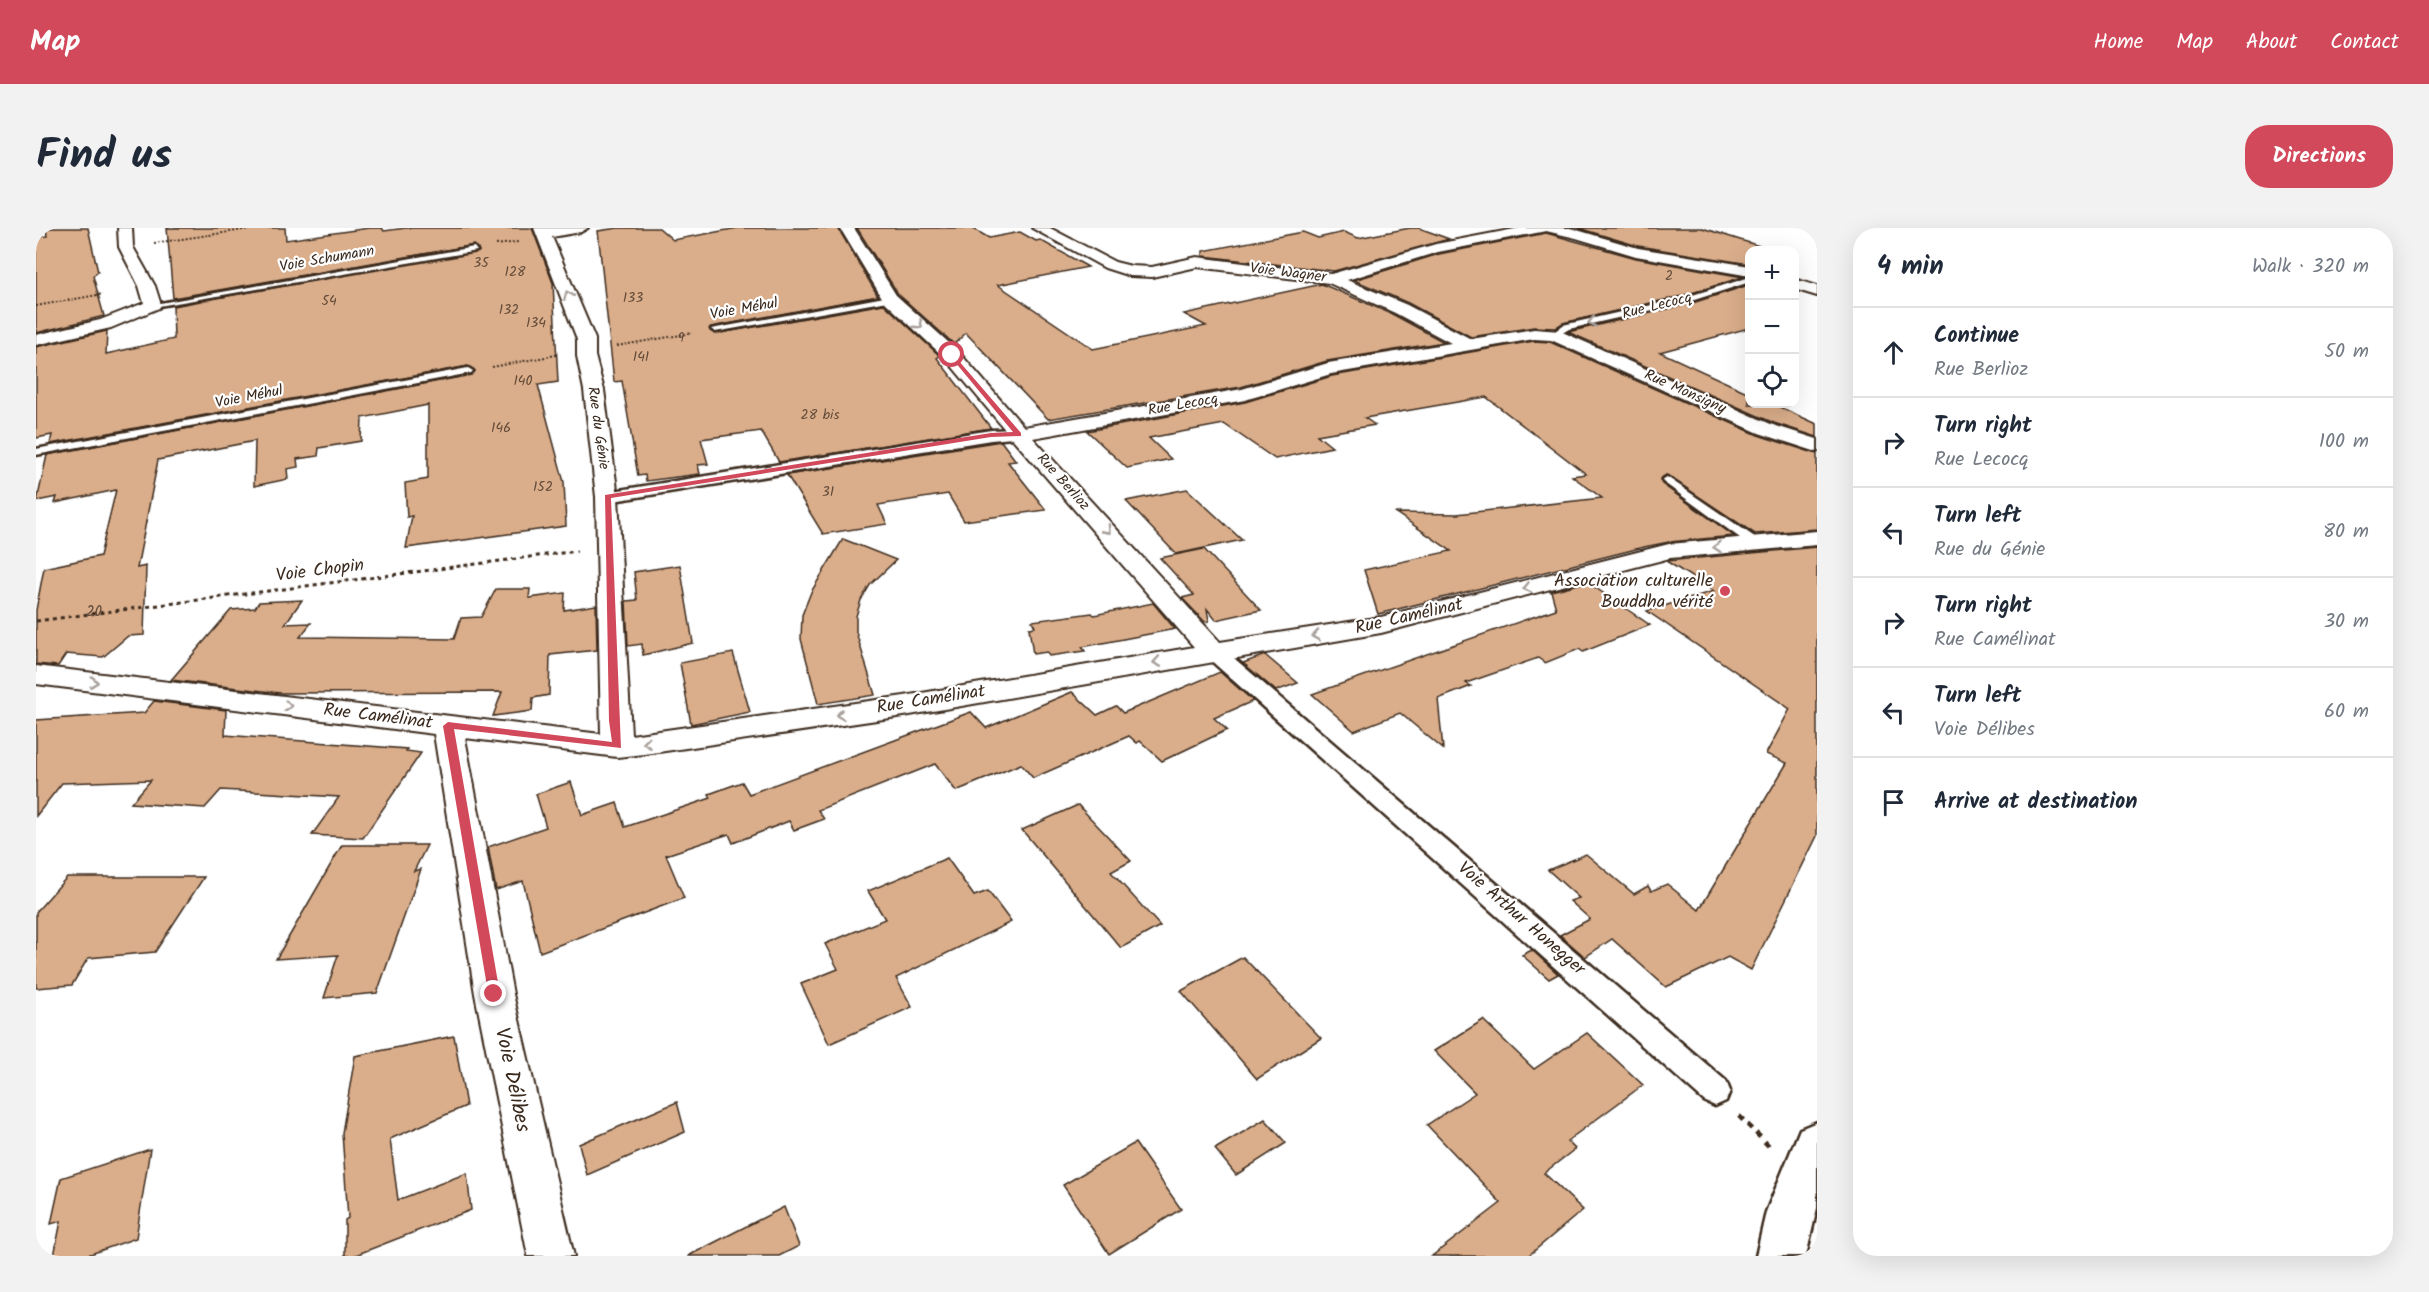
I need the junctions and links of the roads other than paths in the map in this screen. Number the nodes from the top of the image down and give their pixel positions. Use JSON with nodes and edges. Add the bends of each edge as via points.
{"nodes":[{"id":1,"x":125,"y":228,"type":"edge"},
{"id":2,"x":581,"y":228,"type":"edge"},
{"id":3,"x":847,"y":228,"type":"edge"},
{"id":4,"x":1039,"y":228,"type":"edge"},
{"id":5,"x":1542,"y":228,"type":"edge"},
{"id":6,"x":1550,"y":228,"type":"edge"},
{"id":7,"x":542,"y":231,"type":"edge"},
{"id":8,"x":474,"y":249,"type":"road end"},
{"id":9,"x":1745,"y":270,"type":"edge"},
{"id":10,"x":1332,"y":279,"type":"junction"},
{"id":11,"x":1745,"y":280,"type":"edge"},
{"id":12,"x":1799,"y":286,"type":"edge"},
{"id":13,"x":1817,"y":291,"type":"edge"},
{"id":14,"x":890,"y":298,"type":"junction"},
{"id":15,"x":153,"y":305,"type":"junction"},
{"id":16,"x":715,"y":329,"type":"road end"},
{"id":17,"x":1554,"y":334,"type":"junction"},
{"id":18,"x":36,"y":340,"type":"edge"},
{"id":19,"x":1470,"y":346,"type":"junction"},
{"id":20,"x":468,"y":371,"type":"dead end"},
{"id":21,"x":1019,"y":434,"type":"junction"},
{"id":22,"x":1817,"y":446,"type":"edge"},
{"id":23,"x":36,"y":452,"type":"edge"},
{"id":24,"x":1667,"y":480,"type":"dead end"},
{"id":25,"x":607,"y":497,"type":"junction"},
{"id":26,"x":1817,"y":538,"type":"edge"},
{"id":27,"x":1755,"y":543,"type":"junction"},
{"id":28,"x":1214,"y":652,"type":"junction"},
{"id":29,"x":36,"y":675,"type":"edge"},
{"id":30,"x":448,"y":726,"type":"junction"},
{"id":31,"x":617,"y":746,"type":"junction"},
{"id":32,"x":1715,"y":1090,"type":"road end"},
{"id":33,"x":1794,"y":1147,"type":"edge"},
{"id":34,"x":1786,"y":1234,"type":"edge"},
{"id":35,"x":551,"y":1256,"type":"edge"},
{"id":36,"x":1755,"y":1256,"type":"edge"}],
"edges":[{"from":1,"to":15,"type":"street","via":[[126,247]]},
{"from":2,"to":7,"type":"street"},
{"from":3,"to":14,"type":"street","name":"Rue Berlioz"},
{"from":4,"to":10,"type":"street","name":"Voie Wagner","via":[[1110,265],[1130,271],[1152,272],[1197,262]]},
{"from":5,"to":10,"type":"street","name":"Voie Wagner","via":[[1436,248]]},
{"from":6,"to":9,"type":"street","via":[[1636,252]]},
{"from":25,"to":7,"type":"street","name":"Rue du Génie","one_way":true,"via":[[586,339]]},
{"from":8,"to":15,"type":"lane","name":"Voie Schumann"},
{"from":10,"to":19,"type":"street","via":[[1401,309]]},
{"from":11,"to":17,"type":"lane","name":"Rue Lecocq","one_way":true,"via":[[1685,300],[1566,327]]},
{"from":12,"to":13,"type":"street"},
{"from":14,"to":16,"type":"lane","name":"Voie Méhul"},
{"from":14,"to":21,"type":"street","name":"Rue Berlioz","one_way":true,"via":[[952,355]]},
{"from":15,"to":18,"type":"street","via":[[105,324]]},
{"from":17,"to":19,"type":"street","name":"Rue Lecocq"},
{"from":17,"to":22,"type":"street","name":"Rue Monsigny","via":[[1766,429]]},
{"from":19,"to":21,"type":"street","name":"Rue Lecocq","via":[[1328,369],[1245,394]]},
{"from":20,"to":23,"type":"lane","name":"Voie Méhul"},
{"from":21,"to":25,"type":"street","name":"Rue Lecocq","via":[[991,435]]},
{"from":21,"to":28,"type":"street","name":"Rue Berlioz","one_way":true},
{"from":24,"to":27,"type":"lane"},
{"from":25,"to":31,"type":"street","name":"Rue du Génie"},
{"from":26,"to":27,"type":"street","name":"Rue Camélinat"},
{"from":27,"to":28,"type":"street","name":"Rue Camélinat","one_way":true,"via":[[1647,555],[1411,619]]},
{"from":28,"to":31,"type":"street","name":"Rue Camélinat","one_way":true,"via":[[904,705]]},
{"from":28,"to":32,"type":"street","name":"Voie Arthur Honegger"},
{"from":29,"to":30,"type":"street","name":"Rue Camélinat","one_way":true},
{"from":30,"to":31,"type":"street","name":"Rue Camélinat"},
{"from":30,"to":35,"type":"street","name":"Voie Délibes","via":[[494,994]]},
{"from":33,"to":34,"type":"main road"},
{"from":34,"to":36,"type":"main road"}]}
